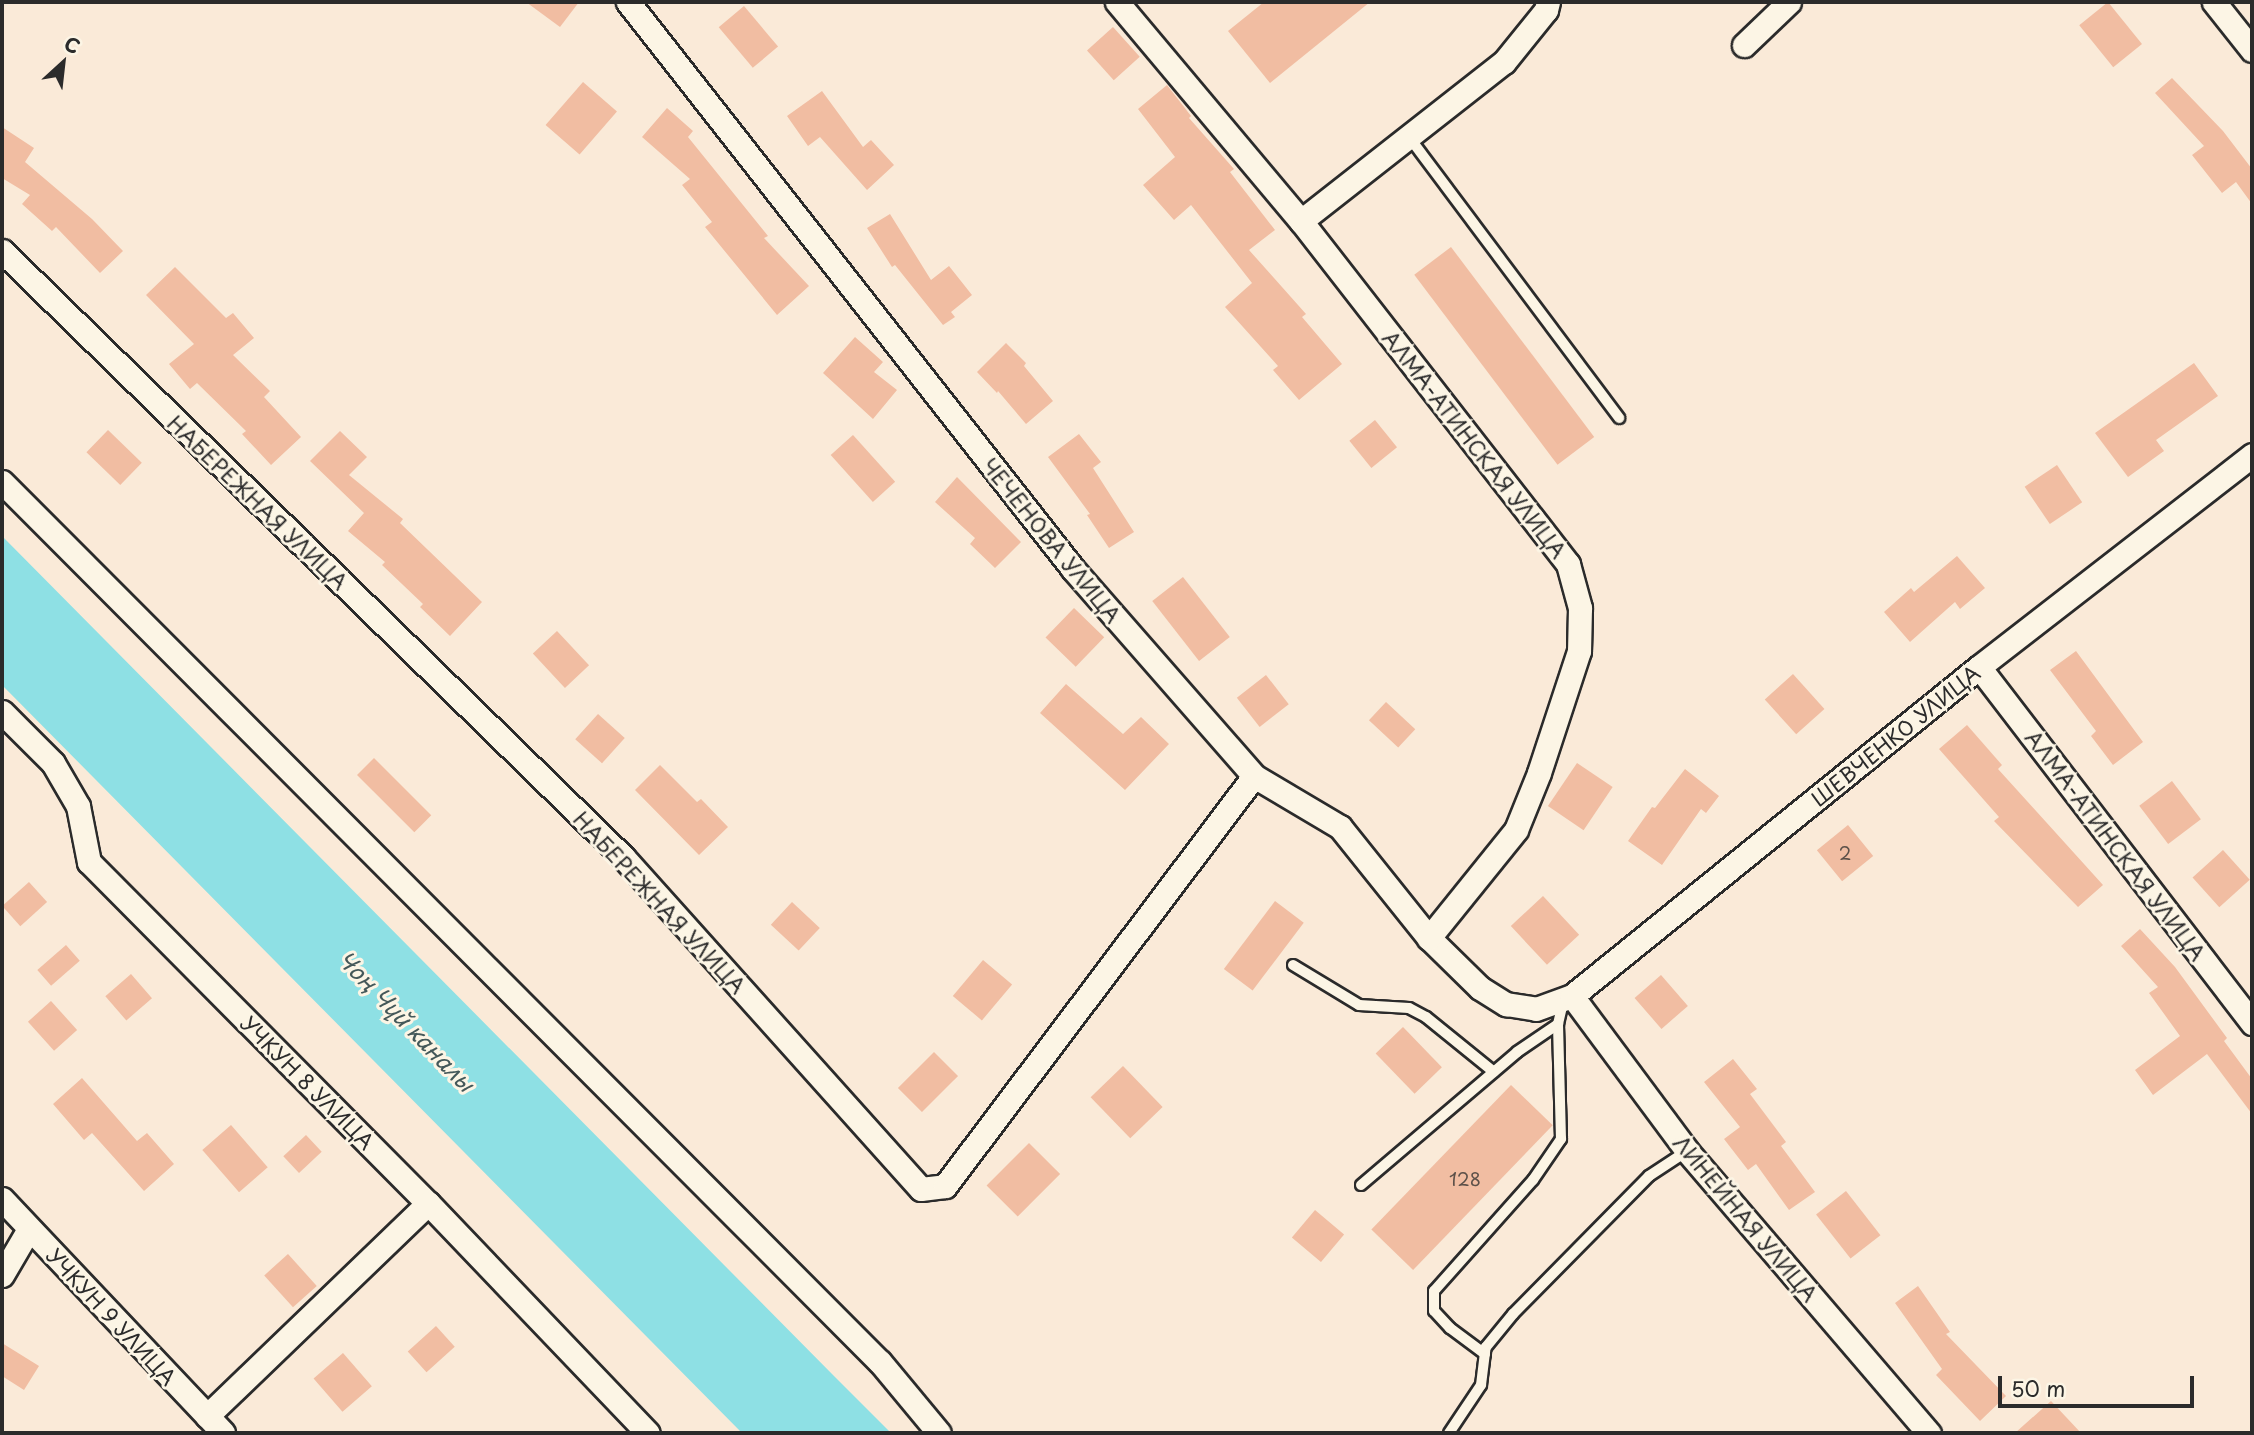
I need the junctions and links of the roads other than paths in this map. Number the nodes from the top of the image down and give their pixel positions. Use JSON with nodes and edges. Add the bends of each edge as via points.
{"nodes":[{"id":1,"x":628,"y":2,"type":"edge"},
{"id":2,"x":1117,"y":2,"type":"edge"},
{"id":3,"x":1548,"y":2,"type":"edge"},
{"id":4,"x":1789,"y":2,"type":"edge"},
{"id":5,"x":2214,"y":2,"type":"edge"},
{"id":6,"x":1744,"y":45,"type":"dead end"},
{"id":7,"x":2252,"y":50,"type":"edge"},
{"id":8,"x":1409,"y":136,"type":"junction"},
{"id":9,"x":1301,"y":221,"type":"junction"},
{"id":10,"x":2,"y":251,"type":"edge"},
{"id":11,"x":1619,"y":418,"type":"dead end"},
{"id":12,"x":2252,"y":455,"type":"edge"},
{"id":13,"x":2,"y":482,"type":"edge"},
{"id":14,"x":1979,"y":667,"type":"junction"},
{"id":15,"x":2,"y":712,"type":"edge"},
{"id":16,"x":1254,"y":776,"type":"junction"},
{"id":17,"x":1429,"y":938,"type":"junction"},
{"id":18,"x":1293,"y":965,"type":"dead end"},
{"id":19,"x":1568,"y":998,"type":"junction"},
{"id":20,"x":1536,"y":1009,"type":"joint"},
{"id":21,"x":2252,"y":1023,"type":"edge"},
{"id":22,"x":1558,"y":1024,"type":"junction"},
{"id":23,"x":1494,"y":1072,"type":"junction"},
{"id":24,"x":1687,"y":1151,"type":"junction"},
{"id":25,"x":1361,"y":1185,"type":"dead end"},
{"id":26,"x":2,"y":1199,"type":"edge"},
{"id":27,"x":428,"y":1203,"type":"junction"},
{"id":28,"x":29,"y":1228,"type":"junction"},
{"id":29,"x":2,"y":1275,"type":"edge"},
{"id":30,"x":1485,"y":1354,"type":"junction"},
{"id":31,"x":207,"y":1416,"type":"junction"},
{"id":32,"x":223,"y":1433,"type":"edge"},
{"id":33,"x":648,"y":1433,"type":"edge"},
{"id":34,"x":939,"y":1433,"type":"edge"},
{"id":35,"x":1449,"y":1433,"type":"edge"},
{"id":36,"x":1929,"y":1433,"type":"edge"}],
"edges":[{"from":1,"to":16,"type":"street","name":"ЧЕЧЕНОВА УЛИЦА","via":[[1073,569]]},
{"from":2,"to":9,"type":"street","name":"АЛМА-АТИНСКАЯ УЛИЦА"},
{"from":3,"to":8,"type":"street","via":[[1504,62]]},
{"from":4,"to":6,"type":"street"},
{"from":5,"to":7,"type":"street"},
{"from":8,"to":9,"type":"street"},
{"from":8,"to":11,"type":"lane"},
{"from":9,"to":17,"type":"street","name":"АЛМА-АТИНСКАЯ УЛИЦА","via":[[1568,564],[1580,608],[1579,651],[1516,830]]},
{"from":10,"to":16,"type":"street","name":"НАБЕРЕЖНАЯ УЛИЦА","via":[[623,857],[921,1189],[944,1186]]},
{"from":12,"to":14,"type":"street","name":"ШЕВЧЕНКО УЛИЦА"},
{"from":13,"to":34,"type":"street","via":[[880,1362]]},
{"from":14,"to":19,"type":"street","name":"ШЕВЧЕНКО УЛИЦА"},
{"from":14,"to":21,"type":"street","name":"АЛМА-АТИНСКАЯ УЛИЦА"},
{"from":15,"to":27,"type":"street","name":"УЧКУН 8 УЛИЦА","via":[[53,763],[78,806],[89,862]]},
{"from":16,"to":17,"type":"street","name":"ЧЕЧЕНОВА УЛИЦА","via":[[1339,827]]},
{"from":17,"to":20,"type":"street","name":"ЧЕЧЕНОВА УЛИЦА","via":[[1480,988],[1506,1004]]},
{"from":18,"to":23,"type":"lane","via":[[1359,1005],[1409,1008],[1426,1017]]},
{"from":19,"to":20,"type":"street","name":"ШЕВЧЕНКО УЛИЦА"},
{"from":19,"to":22,"type":"lane"},
{"from":19,"to":24,"type":"street","name":"ЛИНЕЙНАЯ УЛИЦА"},
{"from":22,"to":23,"type":"lane"},
{"from":22,"to":30,"type":"lane","via":[[1561,1139],[1533,1180],[1434,1291],[1434,1311]]},
{"from":23,"to":25,"type":"lane"},
{"from":24,"to":30,"type":"lane","via":[[1640,1186],[1513,1314]]},
{"from":24,"to":36,"type":"street","name":"ЛИНЕЙНАЯ УЛИЦА"},
{"from":26,"to":28,"type":"street","name":"УЧКУН 9 УЛИЦА"},
{"from":27,"to":31,"type":"street"},
{"from":27,"to":33,"type":"street","name":"УЧКУН 8 УЛИЦА"},
{"from":28,"to":29,"type":"street"},
{"from":28,"to":31,"type":"street","name":"УЧКУН 9 УЛИЦА"},
{"from":30,"to":35,"type":"lane","via":[[1481,1385]]},
{"from":31,"to":32,"type":"street","name":"УЧКУН 9 УЛИЦА"}]}
